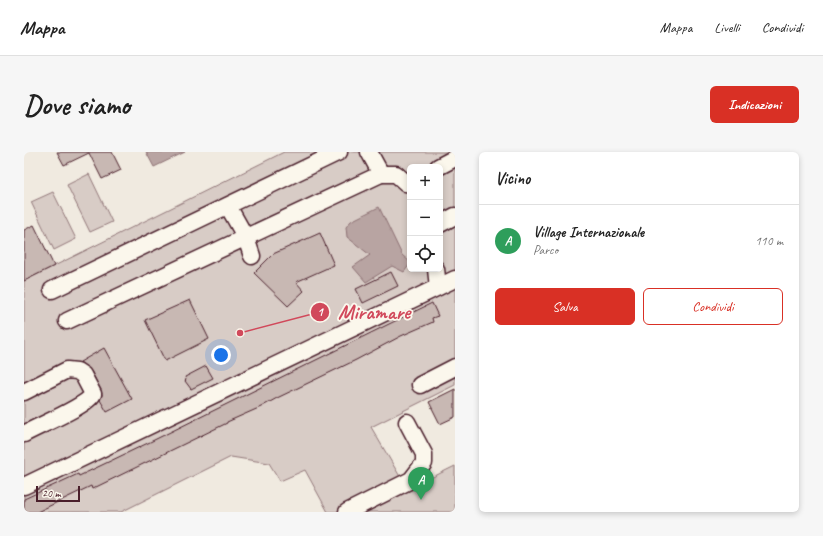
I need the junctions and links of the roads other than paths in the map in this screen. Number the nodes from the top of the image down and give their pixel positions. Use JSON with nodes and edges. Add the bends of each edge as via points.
{"nodes":[{"id":1,"x":339,"y":152,"type":"edge"},
{"id":2,"x":369,"y":152,"type":"edge"},
{"id":3,"x":455,"y":158,"type":"edge"},
{"id":4,"x":443,"y":164,"type":"edge"},
{"id":5,"x":381,"y":174,"type":"junction"},
{"id":6,"x":407,"y":183,"type":"edge"},
{"id":7,"x":228,"y":206,"type":"junction"},
{"id":8,"x":455,"y":216,"type":"edge"},
{"id":9,"x":443,"y":222,"type":"edge"},
{"id":10,"x":246,"y":238,"type":"junction"},
{"id":11,"x":252,"y":256,"type":"dead end"},
{"id":12,"x":438,"y":272,"type":"edge"},
{"id":13,"x":449,"y":285,"type":"edge"},
{"id":14,"x":52,"y":290,"type":"dead end"},
{"id":15,"x":68,"y":321,"type":"dead end"},
{"id":16,"x":455,"y":367,"type":"edge"},
{"id":17,"x":420,"y":385,"type":"dead end"},
{"id":18,"x":24,"y":392,"type":"edge"},
{"id":19,"x":407,"y":422,"type":"dead end"},
{"id":20,"x":24,"y":434,"type":"edge"},
{"id":21,"x":24,"y":486,"type":"edge"},
{"id":22,"x":347,"y":512,"type":"edge"}],
"edges":[{"from":1,"to":7,"type":"lane"},
{"from":2,"to":5,"type":"lane"},
{"from":3,"to":4,"type":"lane"},
{"from":5,"to":6,"type":"lane","via":[[396,174]]},
{"from":5,"to":10,"type":"lane"},
{"from":7,"to":10,"type":"lane"},
{"from":7,"to":14,"type":"lane"},
{"from":8,"to":9,"type":"lane"},
{"from":10,"to":11,"type":"lane"},
{"from":10,"to":15,"type":"lane"},
{"from":12,"to":13,"type":"lane"},
{"from":13,"to":21,"type":"lane"},
{"from":16,"to":17,"type":"lane"},
{"from":18,"to":20,"type":"lane","via":[[68,370],[77,370],[93,394],[91,399],[79,406]]},
{"from":19,"to":22,"type":"lane","via":[[424,454],[424,463],[411,480]]}]}
